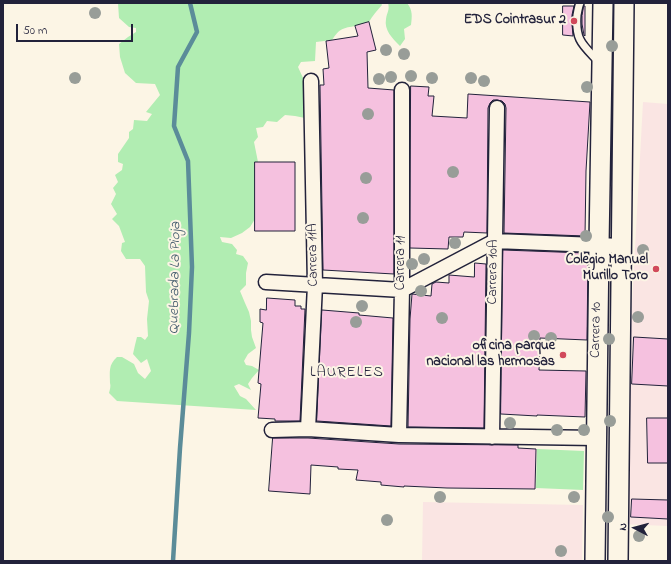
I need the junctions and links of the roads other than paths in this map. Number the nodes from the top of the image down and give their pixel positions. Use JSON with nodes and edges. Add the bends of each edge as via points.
{"nodes":[{"id":1,"x":580,"y":3,"type":"edge"},
{"id":2,"x":603,"y":3,"type":"edge"},
{"id":3,"x":624,"y":3,"type":"edge"},
{"id":4,"x":602,"y":65,"type":"junction"},
{"id":5,"x":312,"y":81,"type":"dead end"},
{"id":6,"x":402,"y":90,"type":"dead end"},
{"id":7,"x":497,"y":108,"type":"dead end"},
{"id":8,"x":495,"y":241,"type":"junction"},
{"id":9,"x":599,"y":245,"type":"junction"},
{"id":10,"x":622,"y":246,"type":"junction"},
{"id":11,"x":266,"y":282,"type":"dead end"},
{"id":12,"x":315,"y":285,"type":"junction"},
{"id":13,"x":402,"y":290,"type":"junction"},
{"id":14,"x":308,"y":429,"type":"junction"},
{"id":15,"x":272,"y":430,"type":"dead end"},
{"id":16,"x":399,"y":435,"type":"junction"},
{"id":17,"x":492,"y":436,"type":"junction"},
{"id":18,"x":596,"y":438,"type":"junction"},
{"id":19,"x":595,"y":561,"type":"edge"},
{"id":20,"x":618,"y":561,"type":"edge"}],
"edges":[{"from":1,"to":4,"type":"lane","via":[[577,36]]},
{"from":2,"to":4,"type":"main road","name":"Carrera 10"},
{"from":3,"to":10,"type":"main road","name":"Carrera 10"},
{"from":4,"to":9,"type":"main road","name":"Carrera 10"},
{"from":5,"to":12,"type":"street","name":"Carrera 11A"},
{"from":6,"to":13,"type":"street","name":"Carrera 11"},
{"from":7,"to":8,"type":"street","name":"Carrera 10A"},
{"from":8,"to":9,"type":"street"},
{"from":8,"to":13,"type":"street"},
{"from":8,"to":17,"type":"street","name":"Carrera 10A"},
{"from":9,"to":10,"type":"street"},
{"from":9,"to":18,"type":"main road","name":"Carrera 10"},
{"from":10,"to":20,"type":"main road","name":"Carrera 10"},
{"from":11,"to":12,"type":"street"},
{"from":12,"to":13,"type":"street"},
{"from":12,"to":14,"type":"street","name":"Carrera 11A"},
{"from":13,"to":16,"type":"street","name":"Carrera 11"},
{"from":14,"to":15,"type":"street"},
{"from":14,"to":16,"type":"street"},
{"from":16,"to":17,"type":"street"},
{"from":17,"to":18,"type":"street"},
{"from":18,"to":19,"type":"main road","name":"Carrera 10"}]}
